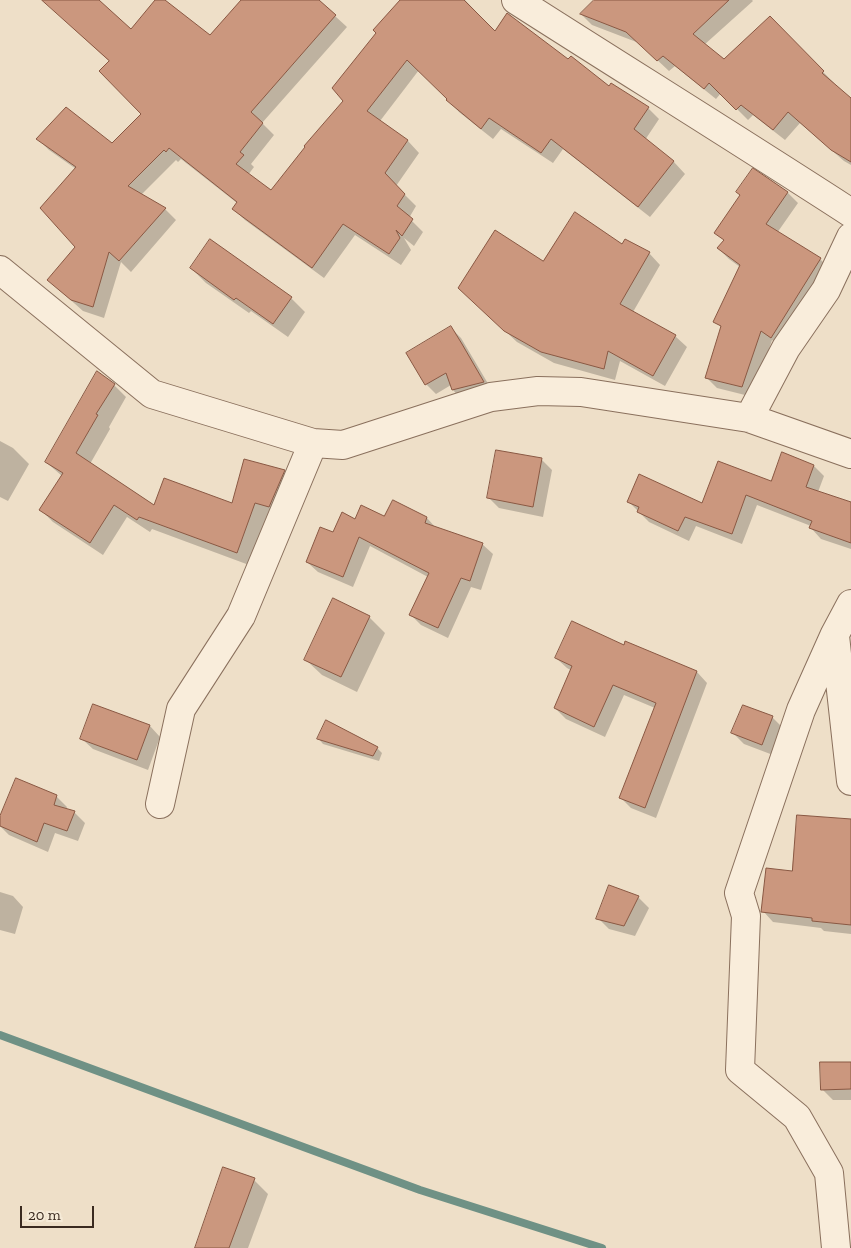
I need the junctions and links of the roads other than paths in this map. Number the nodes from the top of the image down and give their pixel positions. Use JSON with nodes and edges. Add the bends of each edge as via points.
{"nodes":[{"id":1,"x":516,"y":0,"type":"edge"},
{"id":2,"x":851,"y":213,"type":"edge"},
{"id":3,"x":851,"y":237,"type":"edge"},
{"id":4,"x":0,"y":270,"type":"edge"},
{"id":5,"x":749,"y":418,"type":"junction"},
{"id":6,"x":313,"y":442,"type":"junction"},
{"id":7,"x":851,"y":454,"type":"edge"},
{"id":8,"x":851,"y":604,"type":"edge"},
{"id":9,"x":834,"y":634,"type":"junction"},
{"id":10,"x":851,"y":781,"type":"edge"},
{"id":11,"x":160,"y":804,"type":"dead end"},
{"id":12,"x":836,"y":1248,"type":"edge"}],
"edges":[{"from":1,"to":2,"type":"street"},
{"from":3,"to":5,"type":"street","via":[[826,290],[786,348]]},
{"from":4,"to":6,"type":"street","via":[[152,394]]},
{"from":5,"to":6,"type":"street","via":[[581,392],[538,391],[491,397],[343,445]]},
{"from":5,"to":7,"type":"street"},
{"from":6,"to":11,"type":"street","via":[[241,616],[181,709]]},
{"from":8,"to":9,"type":"street"},
{"from":9,"to":10,"type":"street"},
{"from":9,"to":12,"type":"street","via":[[801,710],[739,893],[746,916],[740,1070],[796,1117],[829,1173]]}]}
